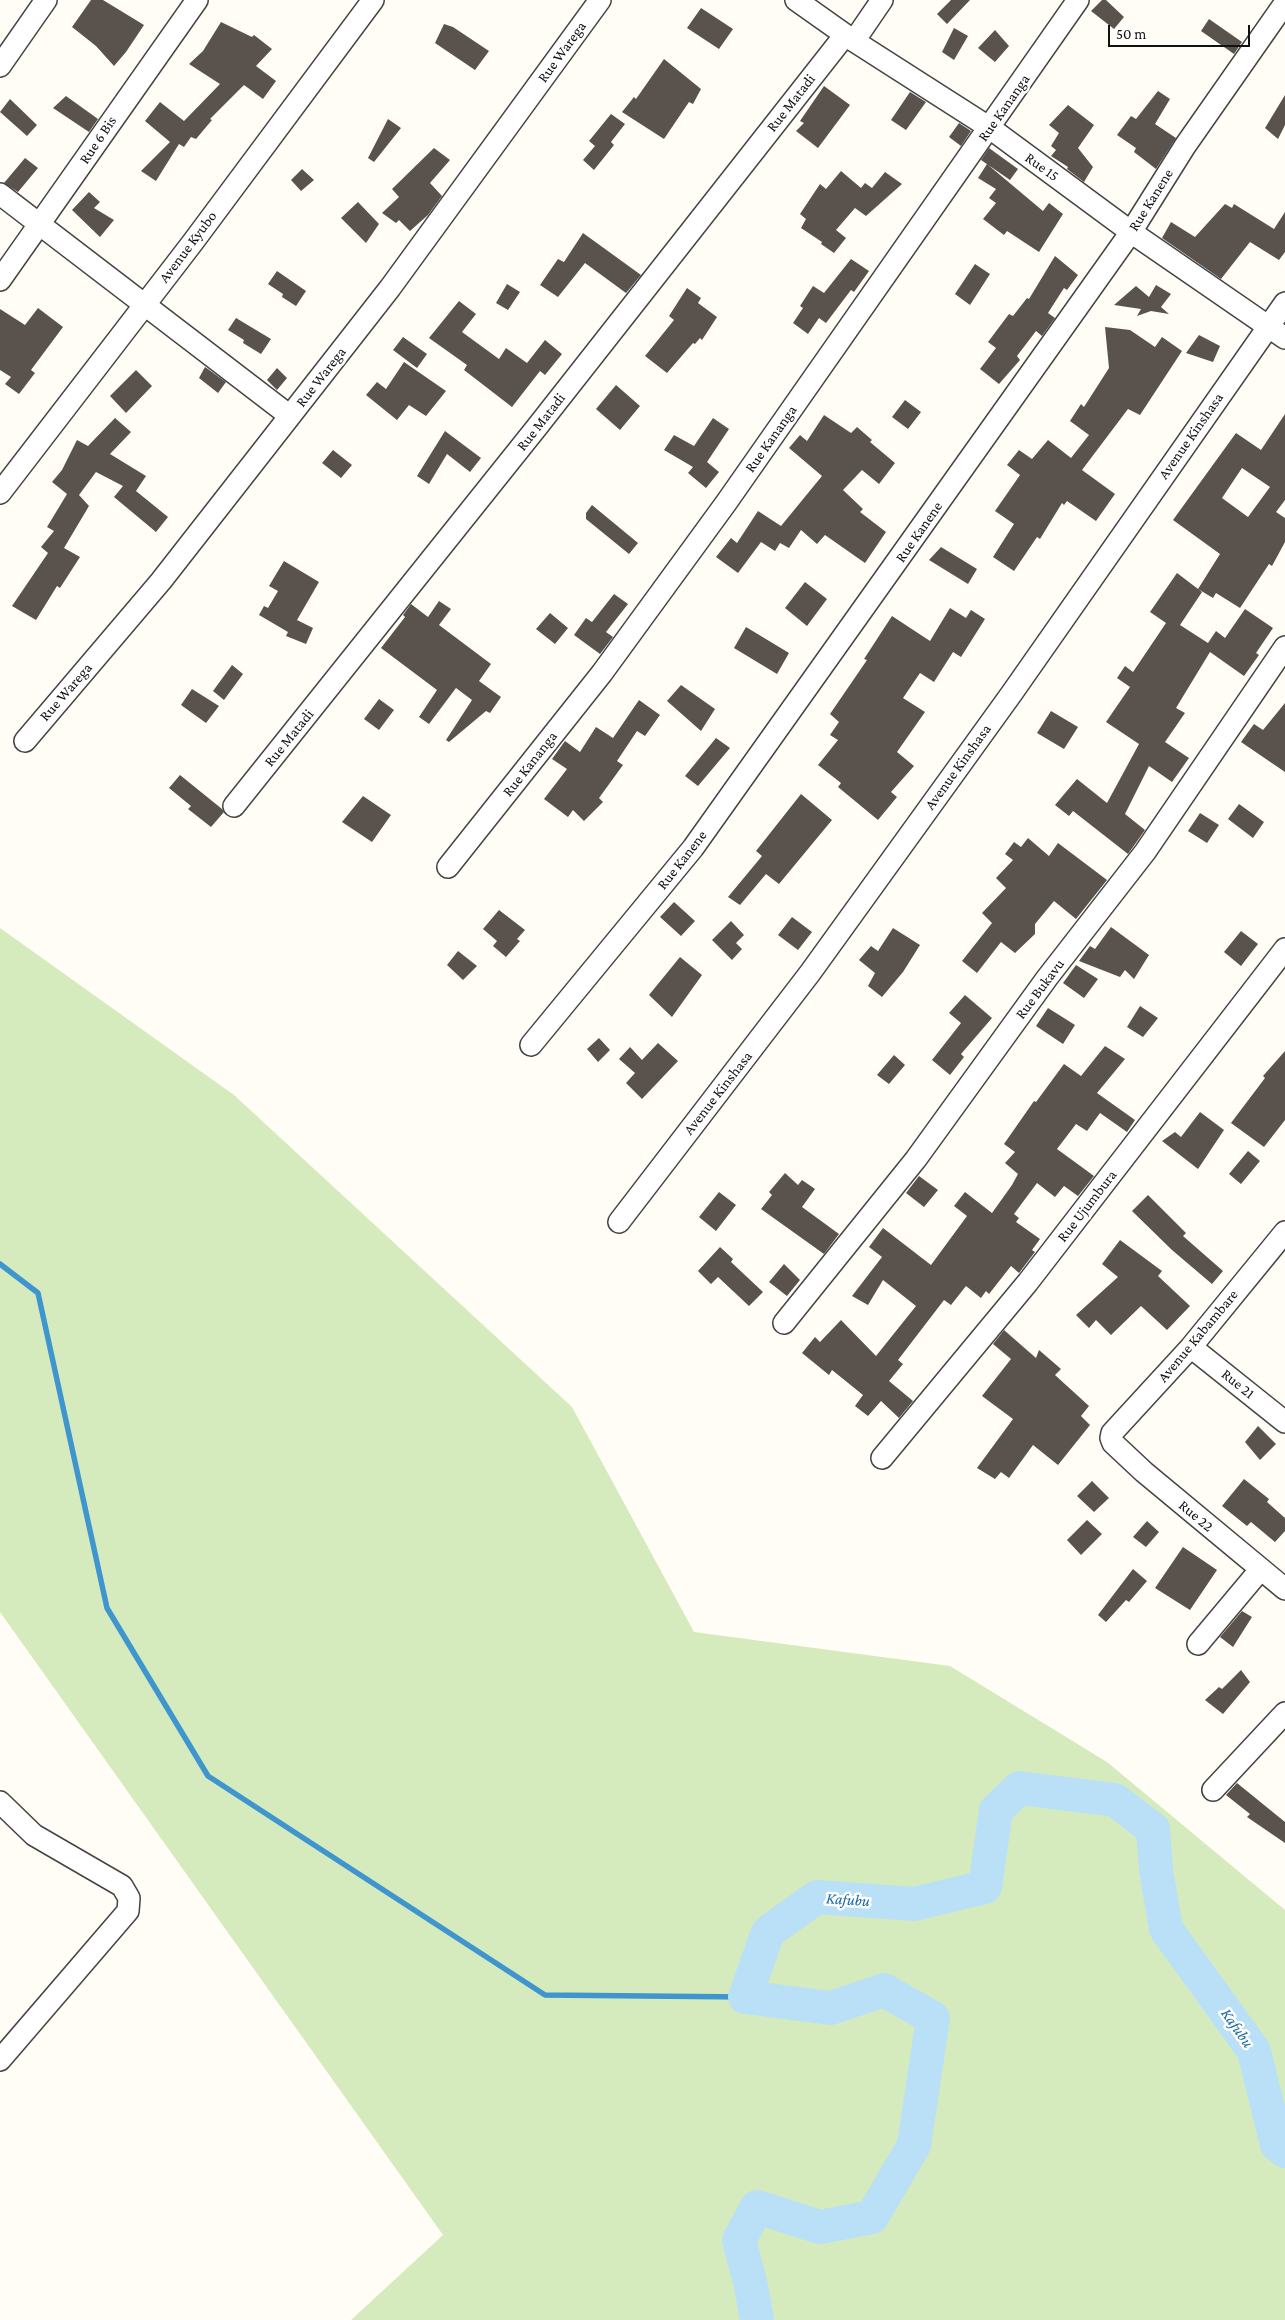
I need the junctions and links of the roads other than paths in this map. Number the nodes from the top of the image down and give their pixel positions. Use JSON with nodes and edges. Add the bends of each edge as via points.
{"nodes":[{"id":1,"x":46,"y":0,"type":"edge"},
{"id":2,"x":197,"y":0,"type":"edge"},
{"id":3,"x":373,"y":0,"type":"edge"},
{"id":4,"x":600,"y":0,"type":"edge"},
{"id":5,"x":796,"y":0,"type":"edge"},
{"id":6,"x":882,"y":0,"type":"edge"},
{"id":7,"x":1078,"y":0,"type":"edge"},
{"id":8,"x":1285,"y":3,"type":"edge"},
{"id":9,"x":850,"y":38,"type":"junction"},
{"id":10,"x":0,"y":66,"type":"edge"},
{"id":11,"x":990,"y":128,"type":"junction"},
{"id":12,"x":0,"y":194,"type":"edge"},
{"id":13,"x":40,"y":224,"type":"junction"},
{"id":14,"x":1131,"y":232,"type":"junction"},
{"id":15,"x":0,"y":280,"type":"edge"},
{"id":16,"x":145,"y":303,"type":"junction"},
{"id":17,"x":1285,"y":303,"type":"edge"},
{"id":18,"x":1277,"y":332,"type":"edge"},
{"id":19,"x":290,"y":416,"type":"junction"},
{"id":20,"x":0,"y":493,"type":"edge"},
{"id":21,"x":1285,"y":647,"type":"edge"},
{"id":22,"x":24,"y":741,"type":"dead end"},
{"id":23,"x":234,"y":806,"type":"dead end"},
{"id":24,"x":448,"y":867,"type":"dead end"},
{"id":25,"x":1285,"y":949,"type":"edge"},
{"id":26,"x":531,"y":1045,"type":"dead end"},
{"id":27,"x":618,"y":1222,"type":"dead end"},
{"id":28,"x":1285,"y":1232,"type":"edge"},
{"id":29,"x":1277,"y":1256,"type":"edge"},
{"id":30,"x":784,"y":1323,"type":"dead end"},
{"id":31,"x":1192,"y":1347,"type":"junction"},
{"id":32,"x":1285,"y":1422,"type":"edge"},
{"id":33,"x":1111,"y":1438,"type":"joint"},
{"id":34,"x":882,"y":1458,"type":"dead end"},
{"id":35,"x":1260,"y":1570,"type":"junction"},
{"id":36,"x":1285,"y":1589,"type":"edge"},
{"id":37,"x":1198,"y":1644,"type":"dead end"},
{"id":38,"x":1285,"y":1713,"type":"edge"},
{"id":39,"x":1213,"y":1790,"type":"dead end"},
{"id":40,"x":0,"y":1802,"type":"edge"},
{"id":41,"x":0,"y":2060,"type":"edge"}],
"edges":[{"from":1,"to":10,"type":"street"},
{"from":2,"to":13,"type":"street","name":"Rue 6 Bis"},
{"from":3,"to":16,"type":"street","name":"Avenue Kyubo"},
{"from":4,"to":19,"type":"street","name":"Rue Warega","via":[[390,288]]},
{"from":5,"to":9,"type":"street","name":"Rue 15"},
{"from":6,"to":9,"type":"street","name":"Rue Matadi"},
{"from":7,"to":11,"type":"street","name":"Rue Kananga"},
{"from":8,"to":14,"type":"street","name":"Rue Kanene","via":[[1185,146]]},
{"from":9,"to":11,"type":"street","name":"Rue 15"},
{"from":9,"to":23,"type":"street","name":"Rue Matadi"},
{"from":11,"to":14,"type":"street","name":"Rue 15"},
{"from":11,"to":24,"type":"street","name":"Rue Kananga","via":[[602,674]]},
{"from":12,"to":13,"type":"street"},
{"from":13,"to":15,"type":"street","name":"Rue 6 Bis"},
{"from":13,"to":16,"type":"street"},
{"from":14,"to":18,"type":"street","name":"Rue 15"},
{"from":14,"to":26,"type":"street","name":"Rue Kanene","via":[[693,848]]},
{"from":16,"to":19,"type":"street"},
{"from":16,"to":20,"type":"street","name":"Avenue Kyubo"},
{"from":17,"to":18,"type":"street","name":"Avenue Kinshasa"},
{"from":18,"to":27,"type":"street","name":"Avenue Kinshasa","via":[[810,973]]},
{"from":19,"to":22,"type":"street","name":"Rue Warega","via":[[161,581]]},
{"from":21,"to":30,"type":"street","name":"Rue Bukavu","via":[[1145,852],[1047,978],[916,1159]]},
{"from":25,"to":34,"type":"street","name":"Rue Ujumbura","via":[[1028,1282]]},
{"from":28,"to":29,"type":"street","name":"Avenue Kabambare"},
{"from":29,"to":31,"type":"street","name":"Avenue Kabambare"},
{"from":31,"to":32,"type":"street","name":"Rue 21"},
{"from":31,"to":33,"type":"street","name":"Avenue Kabambare","via":[[1112,1433]]},
{"from":33,"to":35,"type":"street","name":"Rue 22","via":[[1144,1472]]},
{"from":35,"to":36,"type":"street","name":"Rue 22"},
{"from":35,"to":37,"type":"street"},
{"from":38,"to":39,"type":"street"},
{"from":40,"to":41,"type":"street","via":[[34,1835],[122,1886],[129,1898],[128,1911]]}]}
